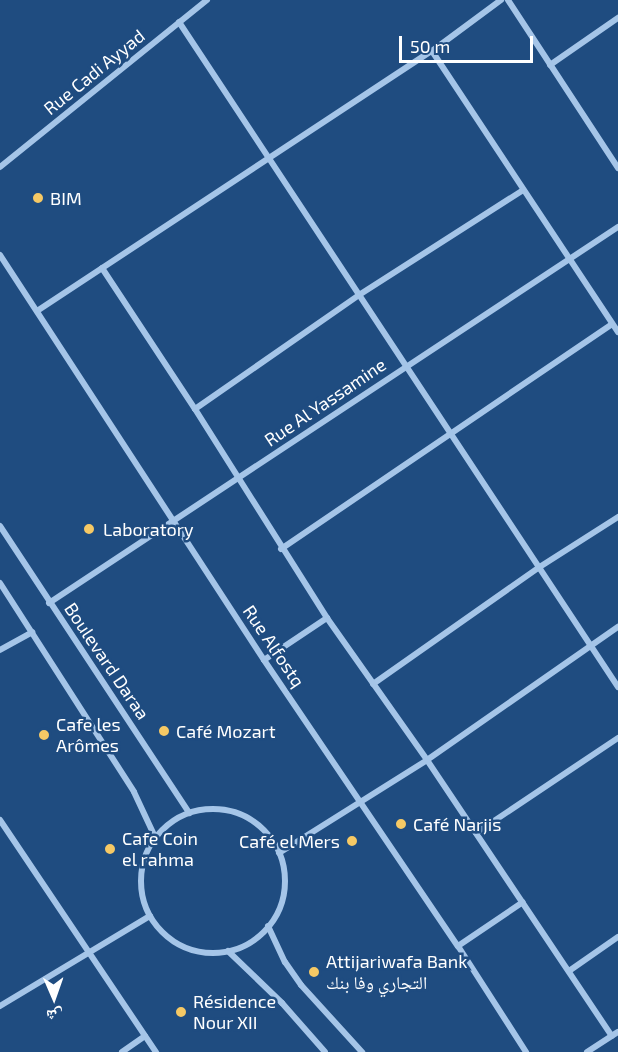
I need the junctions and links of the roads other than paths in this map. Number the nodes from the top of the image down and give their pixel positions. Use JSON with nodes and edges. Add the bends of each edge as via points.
{"nodes":[{"id":1,"x":207,"y":0,"type":"edge"},
{"id":2,"x":501,"y":0,"type":"edge"},
{"id":3,"x":508,"y":0,"type":"edge"},
{"id":4,"x":618,"y":18,"type":"edge"},
{"id":5,"x":179,"y":22,"type":"junction"},
{"id":6,"x":432,"y":51,"type":"junction"},
{"id":7,"x":550,"y":65,"type":"junction"},
{"id":8,"x":267,"y":158,"type":"junction"},
{"id":9,"x":0,"y":167,"type":"edge"},
{"id":10,"x":618,"y":168,"type":"edge"},
{"id":11,"x":523,"y":190,"type":"junction"},
{"id":12,"x":618,"y":227,"type":"edge"},
{"id":13,"x":0,"y":255,"type":"edge"},
{"id":14,"x":570,"y":259,"type":"junction"},
{"id":15,"x":102,"y":268,"type":"junction"},
{"id":16,"x":359,"y":295,"type":"junction"},
{"id":17,"x":38,"y":311,"type":"junction"},
{"id":18,"x":612,"y":324,"type":"junction"},
{"id":19,"x":618,"y":332,"type":"edge"},
{"id":20,"x":405,"y":366,"type":"junction"},
{"id":21,"x":195,"y":409,"type":"junction"},
{"id":22,"x":451,"y":435,"type":"junction"},
{"id":23,"x":238,"y":479,"type":"junction"},
{"id":24,"x":618,"y":517,"type":"edge"},
{"id":25,"x":174,"y":521,"type":"junction"},
{"id":26,"x":0,"y":526,"type":"edge"},
{"id":27,"x":281,"y":549,"type":"junction"},
{"id":28,"x":538,"y":568,"type":"junction"},
{"id":29,"x":0,"y":583,"type":"edge"},
{"id":30,"x":49,"y":603,"type":"junction"},
{"id":31,"x":327,"y":618,"type":"junction"},
{"id":32,"x":618,"y":627,"type":"edge"},
{"id":33,"x":32,"y":632,"type":"junction"},
{"id":34,"x":591,"y":646,"type":"junction"},
{"id":35,"x":0,"y":650,"type":"edge"},
{"id":36,"x":264,"y":660,"type":"junction"},
{"id":37,"x":373,"y":684,"type":"junction"},
{"id":38,"x":618,"y":687,"type":"edge"},
{"id":39,"x":618,"y":738,"type":"edge"},
{"id":40,"x":427,"y":760,"type":"junction"},
{"id":41,"x":360,"y":801,"type":"junction"},
{"id":42,"x":189,"y":813,"type":"junction"},
{"id":43,"x":0,"y":820,"type":"edge"},
{"id":44,"x":476,"y":833,"type":"junction"},
{"id":45,"x":155,"y":837,"type":"junction"},
{"id":46,"x":279,"y":853,"type":"junction"},
{"id":47,"x":523,"y":902,"type":"junction"},
{"id":48,"x":150,"y":916,"type":"junction"},
{"id":49,"x":268,"y":926,"type":"junction"},
{"id":50,"x":618,"y":937,"type":"edge"},
{"id":51,"x":458,"y":946,"type":"junction"},
{"id":52,"x":228,"y":951,"type":"junction"},
{"id":53,"x":89,"y":953,"type":"junction"},
{"id":54,"x":569,"y":971,"type":"junction"},
{"id":55,"x":0,"y":1006,"type":"edge"},
{"id":56,"x":615,"y":1034,"type":"edge"},
{"id":57,"x":145,"y":1036,"type":"junction"},
{"id":58,"x":122,"y":1052,"type":"edge"},
{"id":59,"x":156,"y":1052,"type":"edge"},
{"id":60,"x":325,"y":1052,"type":"edge"},
{"id":61,"x":362,"y":1052,"type":"edge"},
{"id":62,"x":526,"y":1052,"type":"edge"},
{"id":63,"x":587,"y":1052,"type":"edge"}],
"edges":[{"from":1,"to":5,"type":"street","name":"Rue Cadi Ayyad"},
{"from":2,"to":6,"type":"street"},
{"from":3,"to":7,"type":"street"},
{"from":4,"to":7,"type":"street"},
{"from":5,"to":8,"type":"street"},
{"from":5,"to":9,"type":"street","name":"Rue Cadi Ayyad"},
{"from":6,"to":8,"type":"street"},
{"from":6,"to":11,"type":"street"},
{"from":7,"to":10,"type":"street"},
{"from":8,"to":15,"type":"street"},
{"from":8,"to":16,"type":"street"},
{"from":11,"to":14,"type":"street"},
{"from":11,"to":16,"type":"street"},
{"from":12,"to":14,"type":"street","name":"Rue Al Yassamine"},
{"from":13,"to":17,"type":"street","name":"Rue Alfostq"},
{"from":14,"to":18,"type":"street"},
{"from":14,"to":20,"type":"street","name":"Rue Al Yassamine"},
{"from":15,"to":17,"type":"street"},
{"from":15,"to":21,"type":"street"},
{"from":16,"to":20,"type":"street"},
{"from":16,"to":21,"type":"street"},
{"from":17,"to":25,"type":"street","name":"Rue Alfostq"},
{"from":18,"to":19,"type":"street"},
{"from":18,"to":22,"type":"street"},
{"from":20,"to":22,"type":"street"},
{"from":20,"to":23,"type":"street","name":"Rue Al Yassamine"},
{"from":21,"to":23,"type":"street"},
{"from":22,"to":27,"type":"street"},
{"from":22,"to":28,"type":"street"},
{"from":23,"to":25,"type":"street","name":"Rue Al Yassamine"},
{"from":23,"to":27,"type":"street"},
{"from":24,"to":28,"type":"street"},
{"from":25,"to":30,"type":"street","name":"Rue Al Yassamine"},
{"from":25,"to":36,"type":"street","name":"Rue Alfostq"},
{"from":26,"to":30,"type":"street","name":"Boulevard Daraa"},
{"from":27,"to":31,"type":"street"},
{"from":28,"to":34,"type":"street"},
{"from":28,"to":37,"type":"street"},
{"from":29,"to":33,"type":"street"},
{"from":30,"to":42,"type":"street","name":"Boulevard Daraa"},
{"from":31,"to":36,"type":"street"},
{"from":31,"to":37,"type":"street"},
{"from":32,"to":34,"type":"street"},
{"from":33,"to":35,"type":"street"},
{"from":33,"to":45,"type":"street","via":[[134,792]]},
{"from":34,"to":38,"type":"street"},
{"from":34,"to":40,"type":"street"},
{"from":36,"to":41,"type":"street","name":"Rue Alfostq"},
{"from":37,"to":40,"type":"street"},
{"from":39,"to":44,"type":"street"},
{"from":40,"to":41,"type":"street"},
{"from":40,"to":44,"type":"street"},
{"from":41,"to":46,"type":"street"},
{"from":41,"to":51,"type":"street","name":"Rue Alfostq"},
{"from":42,"to":45,"type":"street"},
{"from":42,"to":46,"type":"street","via":[[217,809],[239,814],[267,834]]},
{"from":43,"to":53,"type":"street"},
{"from":44,"to":47,"type":"street"},
{"from":45,"to":48,"type":"street","via":[[141,875],[141,890]]},
{"from":46,"to":49,"type":"street","via":[[284,891]]},
{"from":47,"to":51,"type":"street"},
{"from":47,"to":54,"type":"street"},
{"from":48,"to":52,"type":"street","via":[[170,939],[183,946]]},
{"from":48,"to":53,"type":"street"},
{"from":49,"to":52,"type":"street","via":[[250,942]]},
{"from":49,"to":61,"type":"street","via":[[301,985]]},
{"from":50,"to":54,"type":"street"},
{"from":51,"to":62,"type":"street","name":"Rue Alfostq"},
{"from":52,"to":60,"type":"street"},
{"from":53,"to":55,"type":"street"},
{"from":53,"to":57,"type":"street"},
{"from":54,"to":56,"type":"street"},
{"from":56,"to":63,"type":"street"},
{"from":57,"to":58,"type":"street"},
{"from":57,"to":59,"type":"street"}]}
